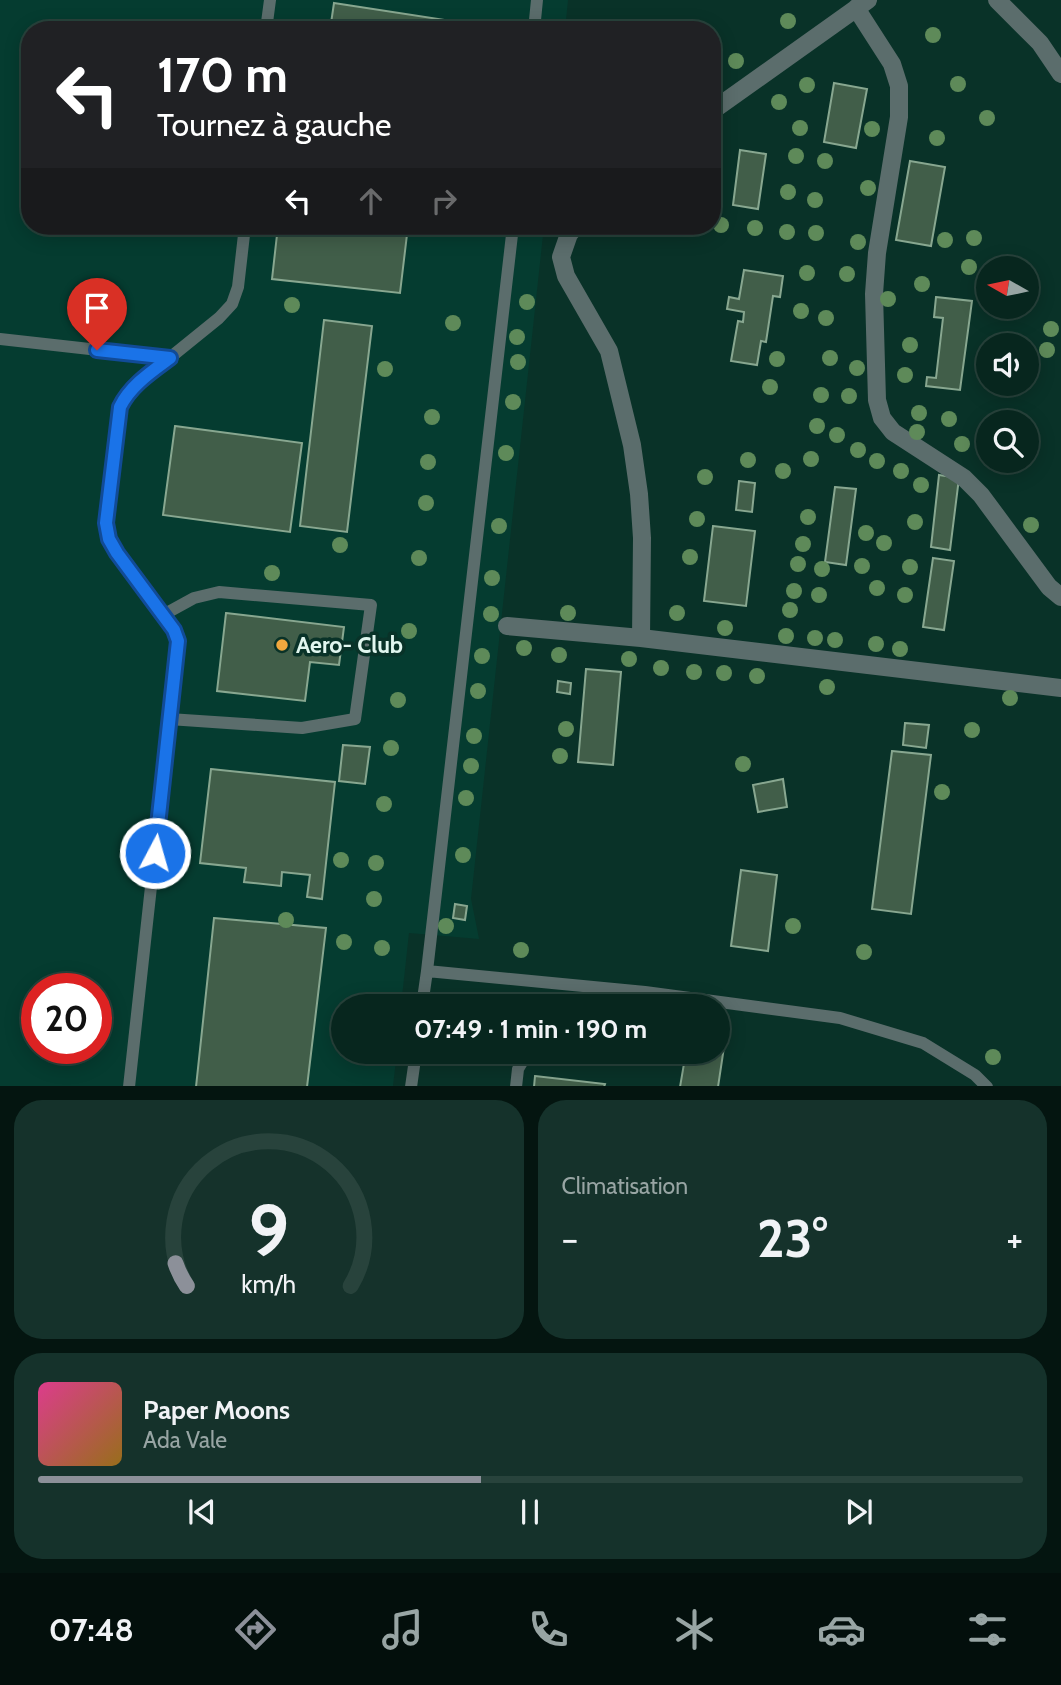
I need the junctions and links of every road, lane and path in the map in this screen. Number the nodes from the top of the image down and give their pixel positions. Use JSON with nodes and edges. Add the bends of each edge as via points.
{"nodes":[{"id":1,"x":270,"y":0,"type":"edge"},
{"id":2,"x":537,"y":0,"type":"edge"},
{"id":3,"x":997,"y":0,"type":"edge"},
{"id":4,"x":862,"y":4,"type":"edge"},
{"id":5,"x":267,"y":21,"type":"edge"},
{"id":6,"x":535,"y":21,"type":"edge"},
{"id":7,"x":1061,"y":74,"type":"edge"},
{"id":8,"x":721,"y":105,"type":"edge"},
{"id":9,"x":244,"y":235,"type":"edge"},
{"id":10,"x":512,"y":235,"type":"edge"},
{"id":11,"x":569,"y":235,"type":"edge"},
{"id":12,"x":0,"y":339,"type":"edge"},
{"id":13,"x":170,"y":358,"type":"junction"},
{"id":14,"x":1061,"y":597,"type":"edge"},
{"id":15,"x":163,"y":615,"type":"junction"},
{"id":16,"x":507,"y":626,"type":"dead end"},
{"id":17,"x":641,"y":638,"type":"junction"},
{"id":18,"x":1061,"y":688,"type":"edge"},
{"id":19,"x":169,"y":719,"type":"junction"},
{"id":20,"x":426,"y":971,"type":"junction"},
{"id":21,"x":610,"y":989,"type":"junction"},
{"id":22,"x":423,"y":994,"type":"edge"},
{"id":23,"x":609,"y":994,"type":"edge"},
{"id":24,"x":414,"y":1064,"type":"edge"},
{"id":25,"x":521,"y":1064,"type":"edge"},
{"id":26,"x":129,"y":1086,"type":"edge"},
{"id":27,"x":411,"y":1086,"type":"edge"},
{"id":28,"x":516,"y":1086,"type":"edge"},
{"id":29,"x":986,"y":1086,"type":"edge"}],
"edges":[{"from":1,"to":5,"type":"lane"},
{"from":2,"to":6,"type":"lane"},
{"from":3,"to":7,"type":"street","via":[[1040,43]]},
{"from":4,"to":8,"type":"street"},
{"from":4,"to":14,"type":"street","via":[[898,86],[899,117],[874,294],[877,400],[882,418],[893,432],[964,478],[981,495]]},
{"from":9,"to":13,"type":"lane","via":[[232,304]]},
{"from":10,"to":20,"type":"lane"},
{"from":11,"to":17,"type":"street","via":[[561,257],[563,267],[609,351],[632,445],[642,538]]},
{"from":12,"to":13,"type":"lane"},
{"from":13,"to":15,"type":"lane","via":[[135,386],[120,407],[106,523],[117,553]]},
{"from":15,"to":19,"type":"lane","via":[[178,641]]},
{"from":15,"to":19,"type":"lane","via":[[194,598],[219,592],[371,605],[355,719],[302,728]]},
{"from":16,"to":17,"type":"street"},
{"from":17,"to":18,"type":"street"},
{"from":19,"to":26,"type":"lane"},
{"from":20,"to":21,"type":"lane"},
{"from":20,"to":22,"type":"lane"},
{"from":21,"to":23,"type":"lane"},
{"from":21,"to":29,"type":"lane","via":[[840,1018],[923,1043]]},
{"from":24,"to":27,"type":"lane"},
{"from":25,"to":28,"type":"lane"}]}
